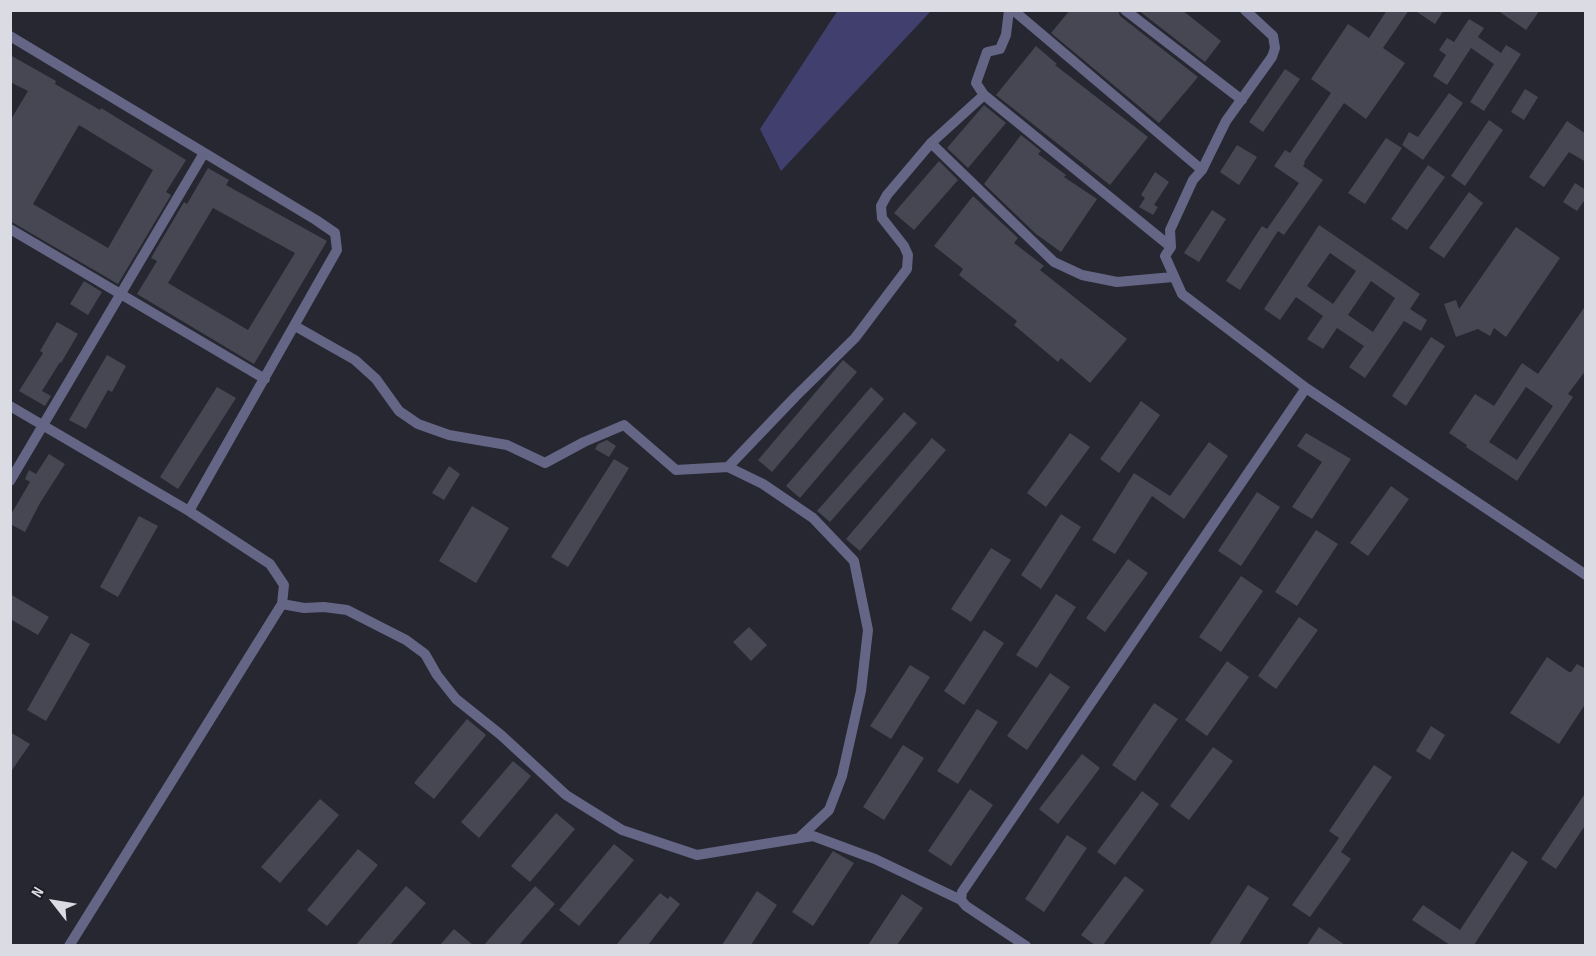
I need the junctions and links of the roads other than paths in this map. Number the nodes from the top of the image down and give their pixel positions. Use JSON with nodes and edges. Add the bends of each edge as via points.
{"nodes":[{"id":1,"x":1011,"y":10,"type":"edge"},
{"id":2,"x":1125,"y":10,"type":"edge"},
{"id":3,"x":1245,"y":10,"type":"edge"},
{"id":4,"x":10,"y":36,"type":"edge"},
{"id":5,"x":984,"y":95,"type":"junction"},
{"id":6,"x":1242,"y":100,"type":"junction"},
{"id":7,"x":931,"y":143,"type":"junction"},
{"id":8,"x":204,"y":153,"type":"junction"},
{"id":9,"x":1202,"y":170,"type":"junction"},
{"id":10,"x":10,"y":229,"type":"edge"},
{"id":11,"x":1171,"y":247,"type":"junction"},
{"id":12,"x":1173,"y":277,"type":"junction"},
{"id":13,"x":121,"y":295,"type":"junction"},
{"id":14,"x":295,"y":326,"type":"junction"},
{"id":15,"x":265,"y":380,"type":"junction"},
{"id":16,"x":1306,"y":388,"type":"junction"},
{"id":17,"x":10,"y":406,"type":"edge"},
{"id":18,"x":42,"y":425,"type":"junction"},
{"id":19,"x":728,"y":467,"type":"junction"},
{"id":20,"x":10,"y":481,"type":"edge"},
{"id":21,"x":189,"y":512,"type":"junction"},
{"id":22,"x":1586,"y":575,"type":"edge"},
{"id":23,"x":282,"y":604,"type":"junction"},
{"id":24,"x":799,"y":838,"type":"junction"},
{"id":25,"x":961,"y":900,"type":"junction"},
{"id":26,"x":69,"y":945,"type":"edge"},
{"id":27,"x":1026,"y":945,"type":"edge"}],
"edges":[{"from":1,"to":5,"type":"street","via":[[1000,49],[987,52],[976,83]]},
{"from":1,"to":9,"type":"street"},
{"from":2,"to":6,"type":"street"},
{"from":3,"to":6,"type":"street","via":[[1274,36],[1275,48]]},
{"from":4,"to":8,"type":"street"},
{"from":5,"to":7,"type":"street"},
{"from":5,"to":11,"type":"street"},
{"from":6,"to":9,"type":"street","via":[[1226,121]]},
{"from":7,"to":12,"type":"street","via":[[1054,262],[1082,275],[1117,282]]},
{"from":7,"to":19,"type":"street","via":[[881,206],[882,218],[908,255],[907,269],[855,338]]},
{"from":8,"to":13,"type":"street"},
{"from":8,"to":14,"type":"street","via":[[335,233],[337,250]]},
{"from":9,"to":11,"type":"street","via":[[1193,180],[1170,230]]},
{"from":10,"to":13,"type":"street"},
{"from":11,"to":12,"type":"street","via":[[1165,256]]},
{"from":12,"to":16,"type":"street","via":[[1182,294],[1195,305]]},
{"from":13,"to":15,"type":"street"},
{"from":13,"to":18,"type":"street"},
{"from":14,"to":15,"type":"street"},
{"from":14,"to":19,"type":"street","via":[[355,360],[376,379],[399,411],[418,424],[449,435],[507,445],[545,463],[624,425],[676,470]]},
{"from":15,"to":21,"type":"street"},
{"from":16,"to":22,"type":"street"},
{"from":16,"to":25,"type":"street","via":[[962,892]]},
{"from":17,"to":18,"type":"street"},
{"from":18,"to":20,"type":"street"},
{"from":18,"to":21,"type":"street"},
{"from":19,"to":24,"type":"street","via":[[763,484],[813,518],[854,561],[868,630],[861,691],[842,776],[829,810]]},
{"from":21,"to":23,"type":"street","via":[[270,564],[284,585]]},
{"from":23,"to":24,"type":"street","via":[[347,610],[406,640],[425,654],[456,699],[566,795],[622,830],[697,855]]},
{"from":23,"to":26,"type":"street"},
{"from":24,"to":25,"type":"street","via":[[813,836],[875,859]]},
{"from":25,"to":27,"type":"street"}]}
